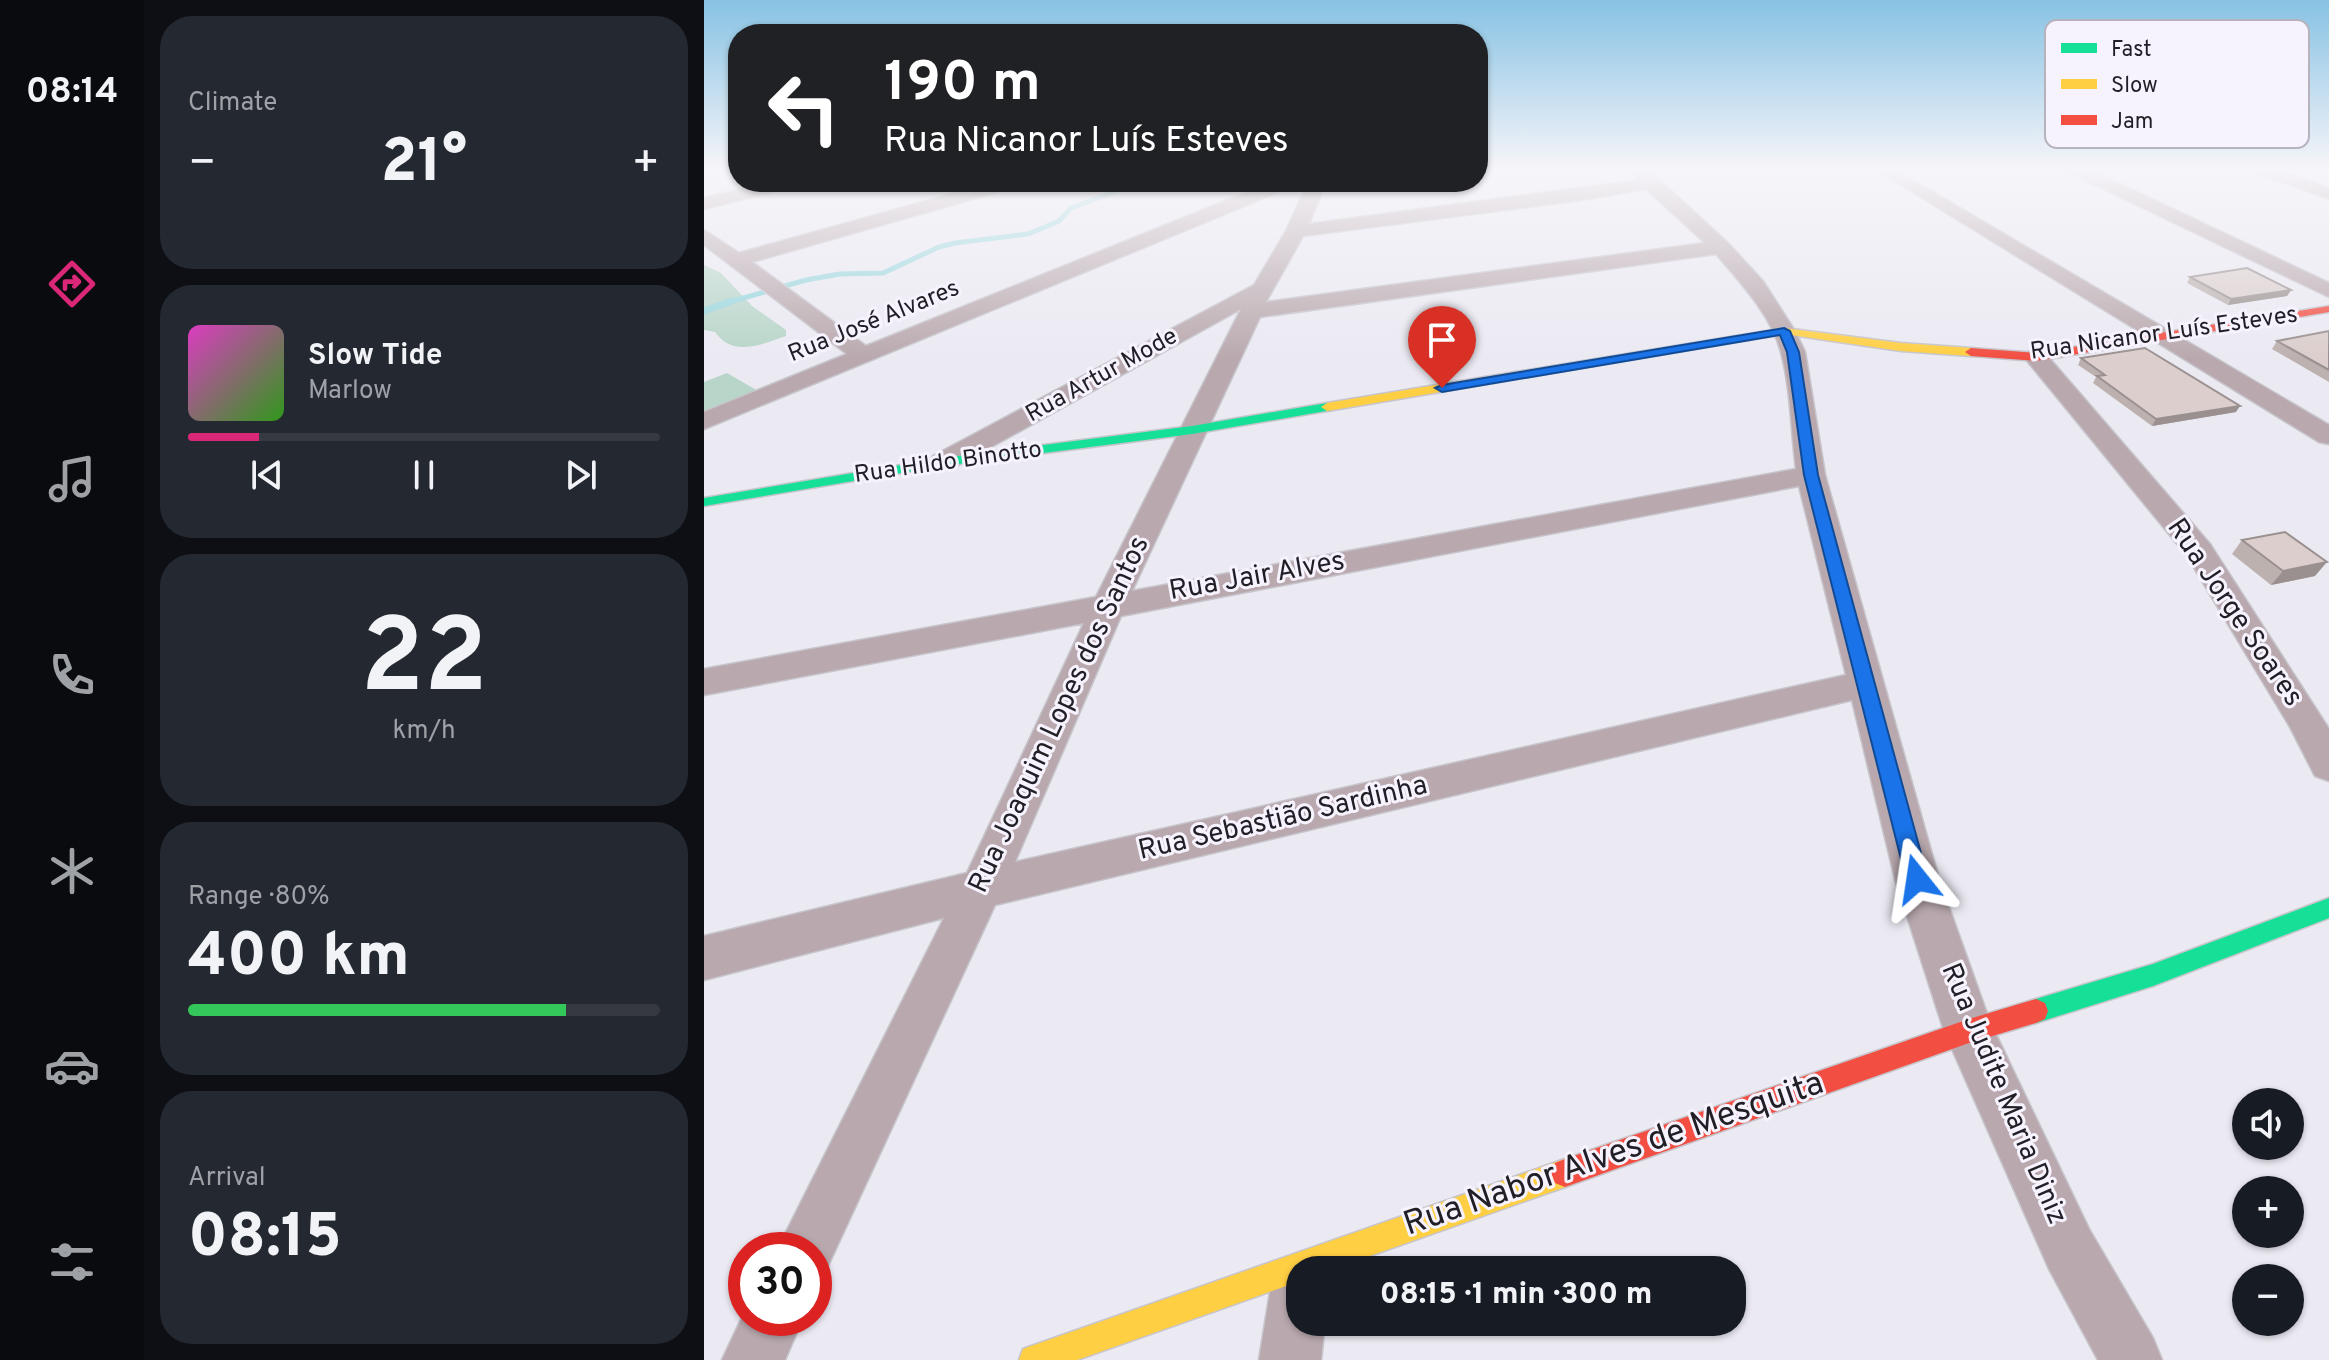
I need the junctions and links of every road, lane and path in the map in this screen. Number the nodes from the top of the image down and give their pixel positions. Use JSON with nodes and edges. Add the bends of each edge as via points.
{"nodes":[{"id":1,"x":834,"y":232,"type":"edge"},
{"id":2,"x":1163,"y":232,"type":"edge"},
{"id":3,"x":1295,"y":232,"type":"edge"},
{"id":4,"x":1705,"y":232,"type":"edge"},
{"id":5,"x":1988,"y":232,"type":"edge"},
{"id":6,"x":2208,"y":232,"type":"edge"},
{"id":7,"x":704,"y":236,"type":"edge"},
{"id":8,"x":1721,"y":247,"type":"junction"},
{"id":9,"x":736,"y":260,"type":"junction"},
{"id":10,"x":2329,"y":291,"type":"edge"},
{"id":11,"x":1257,"y":300,"type":"junction"},
{"id":12,"x":2329,"y":309,"type":"edge"},
{"id":13,"x":1784,"y":331,"type":"junction"},
{"id":14,"x":2161,"y":337,"type":"junction"},
{"id":15,"x":863,"y":355,"type":"junction"},
{"id":16,"x":2036,"y":357,"type":"junction"},
{"id":17,"x":704,"y":421,"type":"edge"},
{"id":18,"x":1192,"y":430,"type":"junction"},
{"id":19,"x":2329,"y":436,"type":"edge"},
{"id":20,"x":943,"y":462,"type":"junction"},
{"id":21,"x":1811,"y":475,"type":"junction"},
{"id":22,"x":704,"y":502,"type":"edge"},
{"id":23,"x":1109,"y":604,"type":"junction"},
{"id":24,"x":704,"y":682,"type":"edge"},
{"id":25,"x":1864,"y":684,"type":"junction"},
{"id":26,"x":2329,"y":765,"type":"edge"},
{"id":27,"x":981,"y":889,"type":"junction"},
{"id":28,"x":2329,"y":908,"type":"edge"},
{"id":29,"x":704,"y":958,"type":"edge"},
{"id":30,"x":1969,"y":1031,"type":"junction"},
{"id":31,"x":815,"y":1232,"type":"edge"},
{"id":32,"x":1349,"y":1256,"type":"edge"},
{"id":33,"x":1286,"y":1278,"type":"edge"},
{"id":34,"x":764,"y":1336,"type":"edge"},
{"id":35,"x":1293,"y":1336,"type":"edge"},
{"id":36,"x":753,"y":1360,"type":"edge"},
{"id":37,"x":1034,"y":1360,"type":"edge"},
{"id":38,"x":1290,"y":1360,"type":"edge"},
{"id":39,"x":2131,"y":1360,"type":"edge"}],
"edges":[{"from":1,"to":9,"type":"street"},
{"from":2,"to":15,"type":"street","name":"Rua José Alvares"},
{"from":3,"to":11,"type":"street","name":"Rua Joaquim Lopes dos Santos"},
{"from":4,"to":8,"type":"street","name":"Rua Judite Maria Diniz"},
{"from":5,"to":14,"type":"street"},
{"from":6,"to":10,"type":"street"},
{"from":7,"to":9,"type":"street"},
{"from":8,"to":11,"type":"street"},
{"from":8,"to":13,"type":"street","name":"Rua Judite Maria Diniz"},
{"from":9,"to":15,"type":"street"},
{"from":11,"to":18,"type":"street","name":"Rua Joaquim Lopes dos Santos"},
{"from":11,"to":20,"type":"street","name":"Rua Artur Mode"},
{"from":12,"to":14,"type":"street","name":"Rua Nicanor Luís Esteves"},
{"from":13,"to":16,"type":"street","name":"Rua Nicanor Luís Esteves"},
{"from":13,"to":18,"type":"street","name":"Rua Nicanor Luís Esteves"},
{"from":13,"to":21,"type":"street","name":"Rua Judite Maria Diniz","via":[[1793,352]]},
{"from":14,"to":16,"type":"street","name":"Rua Nicanor Luís Esteves"},
{"from":14,"to":19,"type":"street"},
{"from":15,"to":17,"type":"street","name":"Rua José Alvares"},
{"from":16,"to":26,"type":"street","name":"Rua Jorge Soares","via":[[2199,551]]},
{"from":18,"to":20,"type":"street","name":"Rua Hildo Binotto"},
{"from":18,"to":23,"type":"street","name":"Rua Joaquim Lopes dos Santos"},
{"from":20,"to":22,"type":"street","name":"Rua Hildo Binotto"},
{"from":21,"to":23,"type":"street","name":"Rua Jair Alves"},
{"from":21,"to":25,"type":"street","name":"Rua Judite Maria Diniz"},
{"from":23,"to":24,"type":"street","name":"Rua Jair Alves"},
{"from":23,"to":27,"type":"street","name":"Rua Joaquim Lopes dos Santos"},
{"from":25,"to":27,"type":"street","name":"Rua Sebastião Sardinha"},
{"from":25,"to":30,"type":"street","name":"Rua Judite Maria Diniz","via":[[1917,879]]},
{"from":27,"to":29,"type":"street","name":"Rua Sebastião Sardinha"},
{"from":27,"to":31,"type":"street","name":"Rua Joaquim Lopes dos Santos"},
{"from":28,"to":30,"type":"street","name":"Rua Nabor Alves de Mesquita","via":[[2153,975]]},
{"from":30,"to":32,"type":"street","name":"Rua Nabor Alves de Mesquita"},
{"from":30,"to":39,"type":"street","name":"Rua Judite Maria Diniz","via":[[2069,1249]]},
{"from":33,"to":37,"type":"street","name":"Rua Nabor Alves de Mesquita"},
{"from":34,"to":36,"type":"street"},
{"from":35,"to":38,"type":"street"}]}
